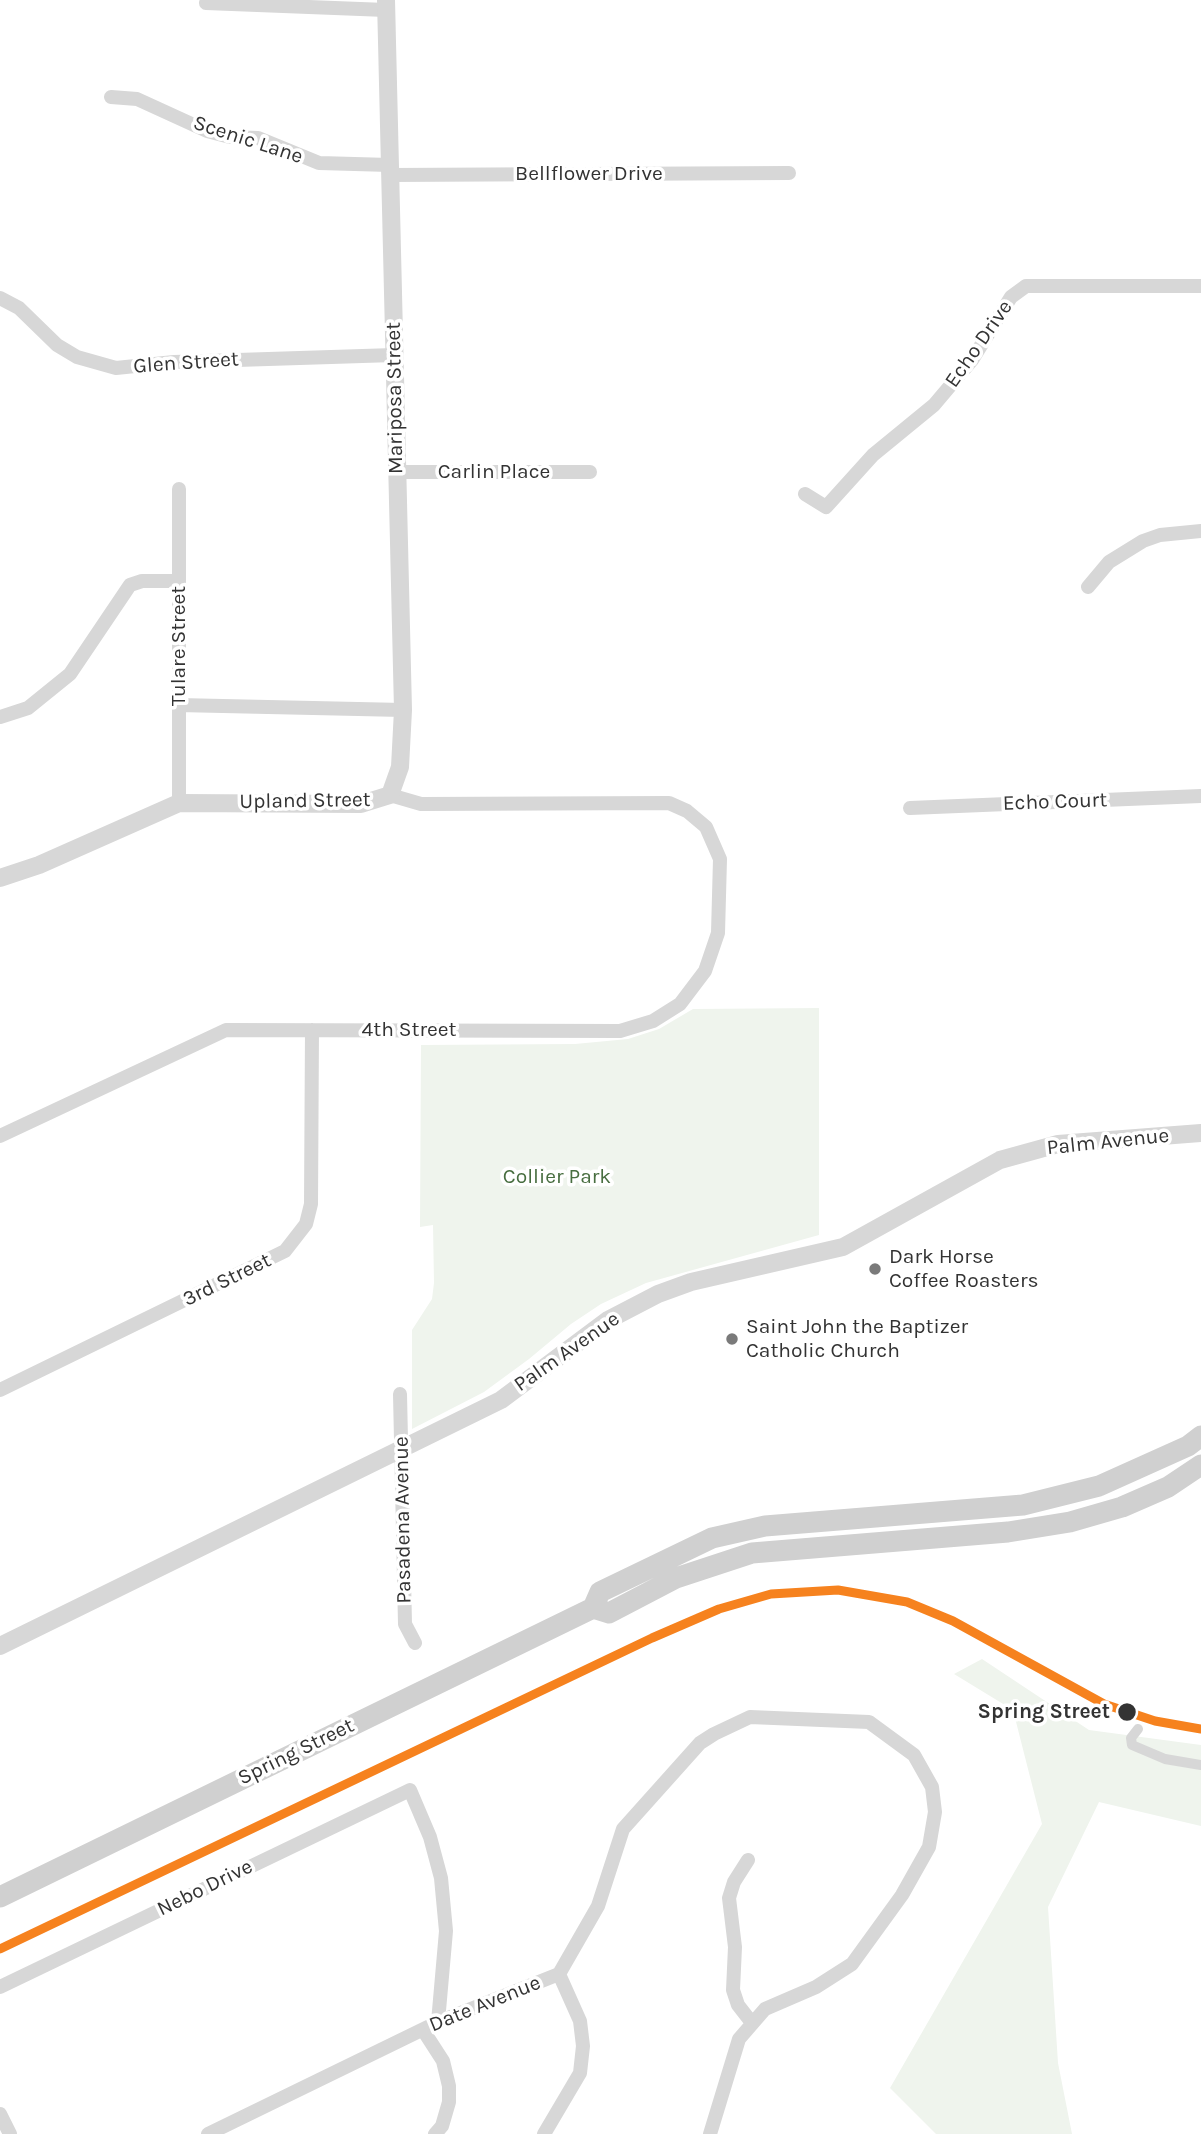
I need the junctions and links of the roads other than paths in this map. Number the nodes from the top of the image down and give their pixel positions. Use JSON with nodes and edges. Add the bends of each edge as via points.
{"nodes":[{"id":1,"x":206,"y":3,"type":"dead end"},
{"id":2,"x":386,"y":5,"type":"edge"},
{"id":3,"x":111,"y":97,"type":"dead end"},
{"id":4,"x":390,"y":170,"type":"junction"},
{"id":5,"x":789,"y":173,"type":"dead end"},
{"id":6,"x":1201,"y":286,"type":"edge"},
{"id":7,"x":0,"y":298,"type":"edge"},
{"id":8,"x":394,"y":355,"type":"junction"},
{"id":9,"x":397,"y":472,"type":"junction"},
{"id":10,"x":590,"y":472,"type":"dead end"},
{"id":11,"x":179,"y":489,"type":"dead end"},
{"id":12,"x":804,"y":494,"type":"dead end"},
{"id":13,"x":1201,"y":531,"type":"edge"},
{"id":14,"x":179,"y":581,"type":"junction"},
{"id":15,"x":1088,"y":587,"type":"dead end"},
{"id":16,"x":178,"y":705,"type":"junction"},
{"id":17,"x":403,"y":710,"type":"junction"},
{"id":18,"x":0,"y":717,"type":"edge"},
{"id":19,"x":390,"y":795,"type":"junction"},
{"id":20,"x":1201,"y":796,"type":"edge"},
{"id":21,"x":179,"y":803,"type":"junction"},
{"id":22,"x":910,"y":808,"type":"dead end"},
{"id":23,"x":720,"y":859,"type":"joint"},
{"id":24,"x":0,"y":878,"type":"edge"},
{"id":25,"x":312,"y":1030,"type":"junction"},
{"id":26,"x":1201,"y":1133,"type":"edge"},
{"id":27,"x":0,"y":1136,"type":"edge"},
{"id":28,"x":0,"y":1390,"type":"edge"},
{"id":29,"x":400,"y":1394,"type":"dead end"},
{"id":30,"x":1201,"y":1436,"type":"edge"},
{"id":31,"x":401,"y":1449,"type":"junction"},
{"id":32,"x":1201,"y":1465,"type":"edge"},
{"id":33,"x":593,"y":1608,"type":"junction"},
{"id":34,"x":415,"y":1643,"type":"dead end"},
{"id":35,"x":0,"y":1646,"type":"edge"},
{"id":36,"x":1138,"y":1729,"type":"dead end"},
{"id":37,"x":1201,"y":1765,"type":"edge"},
{"id":38,"x":748,"y":1860,"type":"dead end"},
{"id":39,"x":0,"y":1897,"type":"edge"},
{"id":40,"x":559,"y":1975,"type":"junction"},
{"id":41,"x":0,"y":1987,"type":"edge"},
{"id":42,"x":438,"y":2021,"type":"junction"},
{"id":43,"x":752,"y":2023,"type":"junction"},
{"id":44,"x":423,"y":2030,"type":"junction"},
{"id":45,"x":0,"y":2114,"type":"edge"},
{"id":46,"x":10,"y":2134,"type":"edge"},
{"id":47,"x":208,"y":2134,"type":"edge"},
{"id":48,"x":435,"y":2134,"type":"edge"},
{"id":49,"x":544,"y":2134,"type":"edge"},
{"id":50,"x":710,"y":2134,"type":"edge"}],
"edges":[{"from":1,"to":2,"type":"street"},
{"from":2,"to":4,"type":"street","name":"Mariposa Street"},
{"from":3,"to":4,"type":"street","name":"Scenic Lane","via":[[137,99],[207,131],[258,138],[319,163]]},
{"from":4,"to":5,"type":"street","name":"Bellflower Drive"},
{"from":4,"to":8,"type":"street","name":"Mariposa Street"},
{"from":6,"to":12,"type":"street","name":"Echo Drive","via":[[1026,286],[1011,297],[971,360],[934,405],[873,455],[827,507]]},
{"from":7,"to":8,"type":"street","name":"Glen Street","via":[[19,308],[57,345],[77,357],[116,368]]},
{"from":8,"to":9,"type":"street","name":"Mariposa Street"},
{"from":9,"to":10,"type":"street","name":"Carlin Place"},
{"from":9,"to":17,"type":"street","name":"Mariposa Street"},
{"from":11,"to":14,"type":"street","name":"Tulare Street"},
{"from":13,"to":15,"type":"street","via":[[1143,541],[1109,562]]},
{"from":14,"to":16,"type":"street","name":"Tulare Street"},
{"from":14,"to":18,"type":"street","via":[[131,585],[70,674],[28,708]]},
{"from":16,"to":17,"type":"street"},
{"from":16,"to":21,"type":"street","name":"Tulare Street"},
{"from":17,"to":19,"type":"street","name":"Mariposa Street","via":[[400,767]]},
{"from":19,"to":21,"type":"street","name":"Upland Street","via":[[361,804]]},
{"from":19,"to":23,"type":"street","name":"Upland Street","via":[[421,804],[669,803],[706,827]]},
{"from":20,"to":22,"type":"street","name":"Echo Court"},
{"from":21,"to":24,"type":"street","name":"Upland Street"},
{"from":23,"to":25,"type":"street","name":"4th Street","via":[[714,952],[680,1004],[653,1021],[620,1031]]},
{"from":25,"to":27,"type":"street","name":"4th Street","via":[[226,1030]]},
{"from":25,"to":28,"type":"street","name":"3rd Street","via":[[311,1203],[306,1224],[285,1251]]},
{"from":26,"to":31,"type":"street","name":"Palm Avenue","via":[[1058,1144],[1000,1160],[843,1247],[691,1282],[658,1294],[608,1320],[501,1400]]},
{"from":29,"to":31,"type":"street","name":"Pasadena Avenue"},
{"from":30,"to":33,"type":"main road","name":"Spring Street","via":[[1100,1486],[1026,1504],[765,1526],[712,1538],[600,1592]]},
{"from":31,"to":34,"type":"street","name":"Pasadena Avenue","via":[[405,1624]]},
{"from":31,"to":35,"type":"street","name":"Palm Avenue"},
{"from":32,"to":33,"type":"main road","name":"Spring Street","via":[[1168,1487],[1070,1522],[1007,1532],[752,1553],[676,1578],[609,1613]]},
{"from":33,"to":39,"type":"main road","name":"Spring Street"},
{"from":36,"to":37,"type":"street","via":[[1132,1745],[1166,1759]]},
{"from":38,"to":43,"type":"street","via":[[730,1898],[733,1990]]},
{"from":40,"to":42,"type":"street","name":"Date Avenue"},
{"from":40,"to":43,"type":"street","name":"Date Avenue","via":[[598,1906],[623,1829],[700,1744],[750,1717],[869,1722],[914,1755],[932,1787],[935,1812],[929,1847],[902,1895],[852,1964],[816,1987],[765,2009]]},
{"from":40,"to":49,"type":"street","via":[[580,2021],[583,2046],[580,2073]]},
{"from":41,"to":42,"type":"street","name":"Nebo Drive","via":[[410,1790],[441,1878],[446,1931]]},
{"from":42,"to":44,"type":"street","name":"Date Avenue"},
{"from":43,"to":50,"type":"street","name":"Date Avenue","via":[[739,2039]]},
{"from":44,"to":47,"type":"street","name":"Date Avenue"},
{"from":44,"to":48,"type":"street","via":[[443,2061],[449,2086],[442,2126]]},
{"from":45,"to":46,"type":"street"}]}
